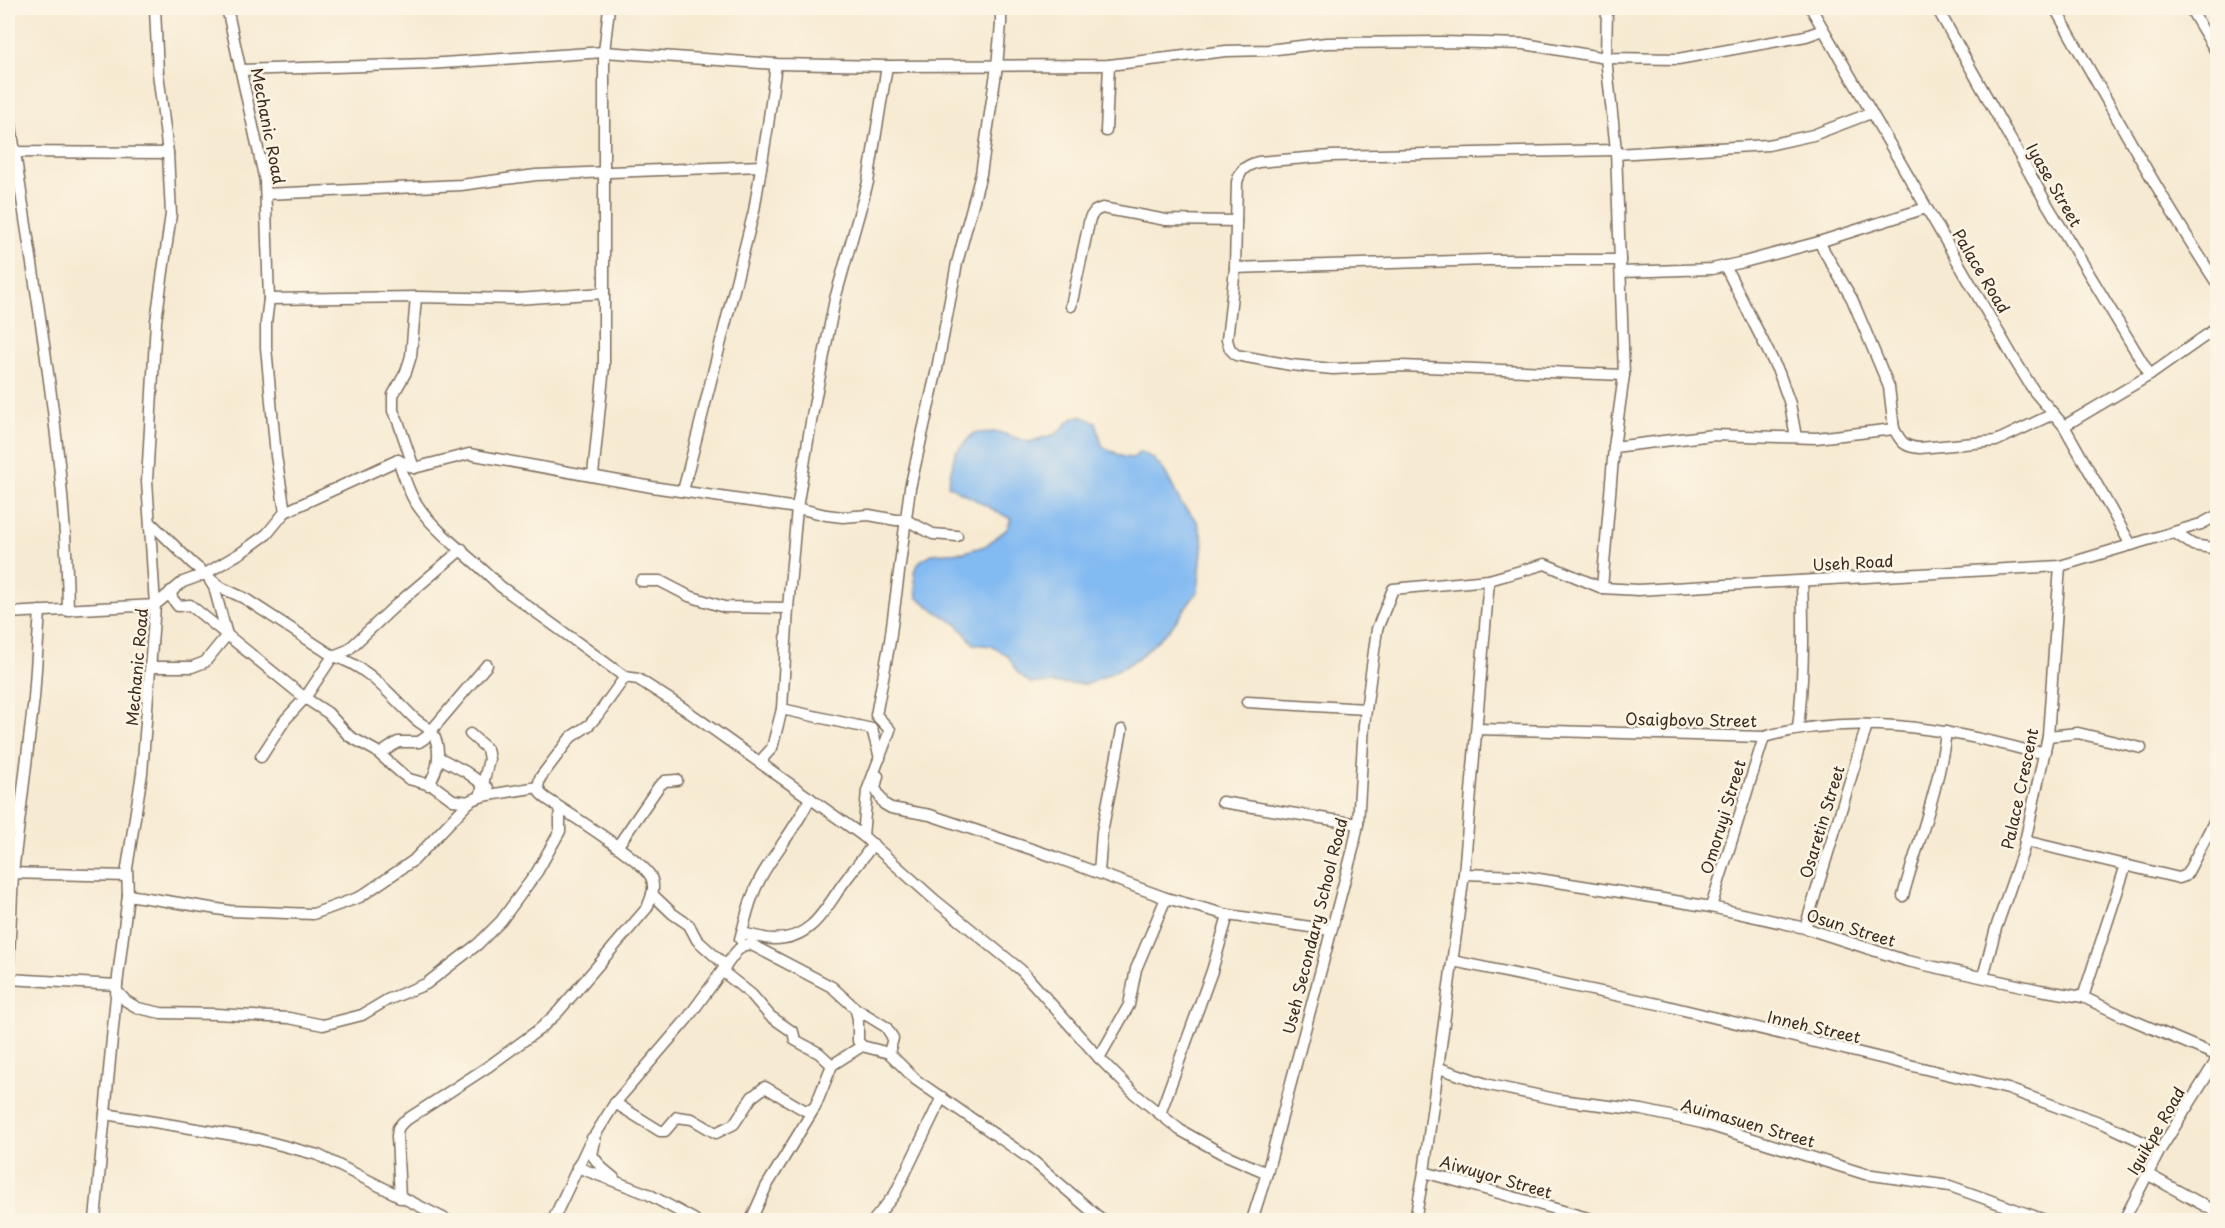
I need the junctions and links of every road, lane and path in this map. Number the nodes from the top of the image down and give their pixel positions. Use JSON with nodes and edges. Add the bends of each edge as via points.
{"nodes":[{"id":1,"x":155,"y":8,"type":"edge"},
{"id":2,"x":227,"y":8,"type":"edge"},
{"id":3,"x":609,"y":8,"type":"edge"},
{"id":4,"x":1001,"y":8,"type":"edge"},
{"id":5,"x":1607,"y":8,"type":"edge"},
{"id":6,"x":1811,"y":8,"type":"edge"},
{"id":7,"x":1937,"y":8,"type":"edge"},
{"id":8,"x":2055,"y":8,"type":"edge"},
{"id":9,"x":2190,"y":8,"type":"edge"},
{"id":10,"x":1823,"y":30,"type":"junction"},
{"id":11,"x":604,"y":52,"type":"junction"},
{"id":12,"x":2217,"y":55,"type":"edge"},
{"id":13,"x":1605,"y":58,"type":"junction"},
{"id":14,"x":776,"y":64,"type":"junction"},
{"id":15,"x":1109,"y":65,"type":"junction"},
{"id":16,"x":887,"y":66,"type":"junction"},
{"id":17,"x":997,"y":66,"type":"junction"},
{"id":18,"x":242,"y":70,"type":"junction"},
{"id":19,"x":8,"y":104,"type":"edge"},
{"id":20,"x":1871,"y":113,"type":"junction"},
{"id":21,"x":1106,"y":131,"type":"dead end"},
{"id":22,"x":11,"y":152,"type":"edge"},
{"id":23,"x":1616,"y":152,"type":"junction"},
{"id":24,"x":168,"y":153,"type":"junction"},
{"id":25,"x":761,"y":166,"type":"junction"},
{"id":26,"x":605,"y":171,"type":"junction"},
{"id":27,"x":266,"y":194,"type":"junction"},
{"id":28,"x":1926,"y":208,"type":"junction"},
{"id":29,"x":1236,"y":221,"type":"junction"},
{"id":30,"x":1819,"y":242,"type":"junction"},
{"id":31,"x":1620,"y":260,"type":"junction"},
{"id":32,"x":1725,"y":266,"type":"junction"},
{"id":33,"x":1236,"y":268,"type":"junction"},
{"id":34,"x":1621,"y":272,"type":"junction"},
{"id":35,"x":2217,"y":285,"type":"edge"},
{"id":36,"x":604,"y":293,"type":"junction"},
{"id":37,"x":416,"y":297,"type":"junction"},
{"id":38,"x":269,"y":299,"type":"junction"},
{"id":39,"x":1071,"y":306,"type":"dead end"},
{"id":40,"x":2217,"y":327,"type":"edge"},
{"id":41,"x":1624,"y":375,"type":"junction"},
{"id":42,"x":2150,"y":375,"type":"junction"},
{"id":43,"x":2053,"y":414,"type":"junction"},
{"id":44,"x":2064,"y":426,"type":"junction"},
{"id":45,"x":1894,"y":429,"type":"junction"},
{"id":46,"x":1796,"y":437,"type":"junction"},
{"id":47,"x":1614,"y":447,"type":"junction"},
{"id":48,"x":398,"y":460,"type":"junction"},
{"id":49,"x":414,"y":468,"type":"junction"},
{"id":50,"x":593,"y":475,"type":"junction"},
{"id":51,"x":683,"y":491,"type":"junction"},
{"id":52,"x":797,"y":508,"type":"junction"},
{"id":53,"x":285,"y":512,"type":"junction"},
{"id":54,"x":2217,"y":515,"type":"edge"},
{"id":55,"x":906,"y":520,"type":"junction"},
{"id":56,"x":150,"y":521,"type":"junction"},
{"id":57,"x":957,"y":536,"type":"dead end"},
{"id":58,"x":2131,"y":545,"type":"junction"},
{"id":59,"x":462,"y":549,"type":"junction"},
{"id":60,"x":2217,"y":549,"type":"edge"},
{"id":61,"x":2061,"y":566,"type":"junction"},
{"id":62,"x":205,"y":573,"type":"junction"},
{"id":63,"x":1489,"y":580,"type":"junction"},
{"id":64,"x":641,"y":581,"type":"dead end"},
{"id":65,"x":1802,"y":581,"type":"junction"},
{"id":66,"x":1602,"y":588,"type":"junction"},
{"id":67,"x":171,"y":591,"type":"junction"},
{"id":68,"x":155,"y":605,"type":"junction"},
{"id":69,"x":788,"y":608,"type":"junction"},
{"id":70,"x":40,"y":611,"type":"junction"},
{"id":71,"x":68,"y":611,"type":"junction"},
{"id":72,"x":8,"y":613,"type":"edge"},
{"id":73,"x":227,"y":635,"type":"junction"},
{"id":74,"x":333,"y":656,"type":"junction"},
{"id":75,"x":488,"y":665,"type":"dead end"},
{"id":76,"x":152,"y":667,"type":"junction"},
{"id":77,"x":625,"y":676,"type":"junction"},
{"id":78,"x":305,"y":698,"type":"junction"},
{"id":79,"x":1247,"y":702,"type":"dead end"},
{"id":80,"x":782,"y":709,"type":"junction"},
{"id":81,"x":1366,"y":709,"type":"junction"},
{"id":82,"x":1867,"y":725,"type":"junction"},
{"id":83,"x":1798,"y":728,"type":"junction"},
{"id":84,"x":1477,"y":729,"type":"junction"},
{"id":85,"x":1122,"y":730,"type":"dead end"},
{"id":86,"x":432,"y":732,"type":"junction"},
{"id":87,"x":1946,"y":732,"type":"junction"},
{"id":88,"x":470,"y":734,"type":"dead end"},
{"id":89,"x":1764,"y":736,"type":"junction"},
{"id":90,"x":2048,"y":736,"type":"junction"},
{"id":91,"x":772,"y":748,"type":"junction"},
{"id":92,"x":2141,"y":748,"type":"dead end"},
{"id":93,"x":2045,"y":751,"type":"junction"},
{"id":94,"x":380,"y":754,"type":"junction"},
{"id":95,"x":880,"y":756,"type":"junction"},
{"id":96,"x":261,"y":757,"type":"dead end"},
{"id":97,"x":438,"y":757,"type":"junction"},
{"id":98,"x":763,"y":764,"type":"junction"},
{"id":99,"x":773,"y":771,"type":"junction"},
{"id":100,"x":677,"y":780,"type":"dead end"},
{"id":101,"x":484,"y":784,"type":"junction"},
{"id":102,"x":428,"y":785,"type":"junction"},
{"id":103,"x":538,"y":787,"type":"junction"},
{"id":104,"x":494,"y":794,"type":"junction"},
{"id":105,"x":810,"y":798,"type":"junction"},
{"id":106,"x":475,"y":799,"type":"junction"},
{"id":107,"x":1222,"y":802,"type":"dead end"},
{"id":108,"x":556,"y":805,"type":"junction"},
{"id":109,"x":2217,"y":814,"type":"edge"},
{"id":110,"x":1358,"y":824,"type":"junction"},
{"id":111,"x":863,"y":836,"type":"junction"},
{"id":112,"x":2025,"y":841,"type":"junction"},
{"id":113,"x":873,"y":844,"type":"junction"},
{"id":114,"x":617,"y":848,"type":"junction"},
{"id":115,"x":2126,"y":865,"type":"junction"},
{"id":116,"x":10,"y":873,"type":"edge"},
{"id":117,"x":1099,"y":873,"type":"junction"},
{"id":118,"x":1464,"y":874,"type":"junction"},
{"id":119,"x":128,"y":876,"type":"junction"},
{"id":120,"x":652,"y":894,"type":"junction"},
{"id":121,"x":128,"y":895,"type":"junction"},
{"id":122,"x":1903,"y":896,"type":"dead end"},
{"id":123,"x":1166,"y":898,"type":"junction"},
{"id":124,"x":1711,"y":907,"type":"junction"},
{"id":125,"x":1228,"y":915,"type":"junction"},
{"id":126,"x":1805,"y":928,"type":"junction"},
{"id":127,"x":1331,"y":930,"type":"junction"},
{"id":128,"x":742,"y":933,"type":"junction"},
{"id":129,"x":736,"y":952,"type":"junction"},
{"id":130,"x":1453,"y":961,"type":"junction"},
{"id":131,"x":724,"y":969,"type":"junction"},
{"id":132,"x":8,"y":977,"type":"edge"},
{"id":133,"x":1983,"y":977,"type":"junction"},
{"id":134,"x":116,"y":988,"type":"junction"},
{"id":135,"x":2083,"y":997,"type":"junction"},
{"id":136,"x":855,"y":1008,"type":"junction"},
{"id":137,"x":862,"y":1046,"type":"junction"},
{"id":138,"x":889,"y":1053,"type":"junction"},
{"id":139,"x":2217,"y":1057,"type":"edge"},
{"id":140,"x":1099,"y":1058,"type":"junction"},
{"id":141,"x":832,"y":1065,"type":"junction"},
{"id":142,"x":1439,"y":1068,"type":"junction"},
{"id":143,"x":942,"y":1097,"type":"junction"},
{"id":144,"x":615,"y":1102,"type":"junction"},
{"id":145,"x":815,"y":1107,"type":"junction"},
{"id":146,"x":105,"y":1114,"type":"junction"},
{"id":147,"x":1160,"y":1114,"type":"junction"},
{"id":148,"x":592,"y":1137,"type":"junction"},
{"id":149,"x":2160,"y":1150,"type":"junction"},
{"id":150,"x":577,"y":1167,"type":"junction"},
{"id":151,"x":1424,"y":1172,"type":"junction"},
{"id":152,"x":1267,"y":1173,"type":"junction"},
{"id":153,"x":2147,"y":1174,"type":"junction"},
{"id":154,"x":621,"y":1185,"type":"junction"},
{"id":155,"x":400,"y":1197,"type":"junction"},
{"id":156,"x":2217,"y":1213,"type":"edge"},
{"id":157,"x":95,"y":1221,"type":"edge"},
{"id":158,"x":447,"y":1221,"type":"edge"},
{"id":159,"x":553,"y":1221,"type":"edge"},
{"id":160,"x":695,"y":1221,"type":"edge"},
{"id":161,"x":751,"y":1221,"type":"edge"},
{"id":162,"x":874,"y":1221,"type":"edge"},
{"id":163,"x":1102,"y":1221,"type":"edge"},
{"id":164,"x":1252,"y":1221,"type":"edge"},
{"id":165,"x":1415,"y":1221,"type":"edge"},
{"id":166,"x":1595,"y":1221,"type":"edge"},
{"id":167,"x":2045,"y":1221,"type":"edge"},
{"id":168,"x":2124,"y":1221,"type":"edge"}],
"edges":[{"from":1,"to":24,"type":"street"},
{"from":2,"to":18,"type":"street","name":"Mechanic Road"},
{"from":3,"to":11,"type":"street"},
{"from":4,"to":17,"type":"street"},
{"from":5,"to":13,"type":"street"},
{"from":6,"to":10,"type":"street","name":"Palace Road"},
{"from":7,"to":42,"type":"street","name":"Iyase Street","via":[[2044,199]]},
{"from":8,"to":35,"type":"street"},
{"from":9,"to":12,"type":"street"},
{"from":10,"to":13,"type":"street","via":[[1678,59]]},
{"from":10,"to":20,"type":"street","name":"Palace Road"},
{"from":11,"to":14,"type":"street"},
{"from":11,"to":18,"type":"street","via":[[428,64]]},
{"from":11,"to":26,"type":"street"},
{"from":13,"to":15,"type":"street","via":[[1502,42],[1326,43]]},
{"from":13,"to":23,"type":"street"},
{"from":14,"to":16,"type":"street"},
{"from":14,"to":25,"type":"street"},
{"from":15,"to":17,"type":"street"},
{"from":15,"to":21,"type":"street"},
{"from":16,"to":17,"type":"street"},
{"from":16,"to":52,"type":"street","via":[[868,182],[835,299]]},
{"from":17,"to":55,"type":"street","via":[[981,174],[957,263]]},
{"from":18,"to":27,"type":"street","name":"Mechanic Road"},
{"from":19,"to":22,"type":"street"},
{"from":20,"to":23,"type":"street","via":[[1813,135],[1768,145]]},
{"from":20,"to":28,"type":"street","name":"Palace Road"},
{"from":22,"to":24,"type":"street"},
{"from":22,"to":71,"type":"street","via":[[51,398],[67,556]]},
{"from":23,"to":29,"type":"street","via":[[1331,156],[1258,162],[1240,170]]},
{"from":23,"to":31,"type":"street"},
{"from":24,"to":56,"type":"street","via":[[171,214],[156,321],[147,481]]},
{"from":25,"to":26,"type":"street"},
{"from":25,"to":51,"type":"street","via":[[754,211]]},
{"from":26,"to":27,"type":"street","via":[[460,185]]},
{"from":26,"to":36,"type":"street"},
{"from":27,"to":38,"type":"street","name":"Mechanic Road"},
{"from":28,"to":30,"type":"street"},
{"from":28,"to":43,"type":"street","name":"Palace Road","via":[[2014,359]]},
{"from":29,"to":33,"type":"street"},
{"from":29,"to":39,"type":"street","via":[[1166,220],[1113,209],[1095,211],[1090,218]]},
{"from":30,"to":32,"type":"street"},
{"from":30,"to":45,"type":"street","via":[[1852,300],[1889,387]]},
{"from":31,"to":33,"type":"street"},
{"from":31,"to":34,"type":"street"},
{"from":32,"to":34,"type":"street"},
{"from":32,"to":46,"type":"street","via":[[1779,373]]},
{"from":33,"to":41,"type":"street","via":[[1227,340],[1236,354],[1333,369],[1401,366]]},
{"from":34,"to":41,"type":"street"},
{"from":36,"to":37,"type":"street","via":[[517,299]]},
{"from":36,"to":50,"type":"street","via":[[604,366]]},
{"from":37,"to":38,"type":"street"},
{"from":37,"to":49,"type":"street","via":[[411,356],[393,395],[393,411]]},
{"from":38,"to":53,"type":"street","name":"Mechanic Road","via":[[266,347]]},
{"from":40,"to":42,"type":"street"},
{"from":41,"to":47,"type":"street"},
{"from":42,"to":44,"type":"street"},
{"from":43,"to":44,"type":"street","name":"Palace Road"},
{"from":43,"to":45,"type":"street","via":[[1995,441],[1909,447]]},
{"from":44,"to":58,"type":"street","name":"Palace Road"},
{"from":45,"to":46,"type":"street"},
{"from":46,"to":47,"type":"street","via":[[1713,435]]},
{"from":47,"to":66,"type":"street"},
{"from":48,"to":49,"type":"street"},
{"from":48,"to":53,"type":"street"},
{"from":48,"to":59,"type":"street","via":[[413,499],[436,528]]},
{"from":49,"to":50,"type":"street","via":[[469,454]]},
{"from":50,"to":51,"type":"street"},
{"from":51,"to":52,"type":"street"},
{"from":52,"to":55,"type":"street","via":[[843,518],[868,515]]},
{"from":52,"to":69,"type":"street"},
{"from":53,"to":62,"type":"street","name":"Mechanic Road","via":[[267,534]]},
{"from":54,"to":58,"type":"street","name":"Useh Road","via":[[2201,524]]},
{"from":55,"to":57,"type":"street","via":[[933,534]]},
{"from":55,"to":95,"type":"street","via":[[876,715],[890,730]]},
{"from":56,"to":62,"type":"street"},
{"from":56,"to":68,"type":"street"},
{"from":58,"to":60,"type":"street","via":[[2175,533],[2193,545]]},
{"from":58,"to":61,"type":"street","name":"Useh Road"},
{"from":59,"to":74,"type":"street","via":[[348,650]]},
{"from":59,"to":77,"type":"street","via":[[500,586]]},
{"from":61,"to":65,"type":"street","name":"Useh Road"},
{"from":61,"to":90,"type":"street","name":"Palace Crescent"},
{"from":62,"to":67,"type":"street","name":"Mechanic Road"},
{"from":62,"to":73,"type":"street","via":[[214,587]]},
{"from":62,"to":74,"type":"street","via":[[220,587],[244,598]]},
{"from":63,"to":66,"type":"street","name":"Useh Road","via":[[1545,564]]},
{"from":63,"to":81,"type":"street","name":"Useh Secondary School Road","via":[[1393,589],[1377,629]]},
{"from":63,"to":84,"type":"street"},
{"from":64,"to":69,"type":"street","via":[[660,581],[724,607]]},
{"from":65,"to":66,"type":"street","name":"Useh Road","via":[[1638,590]]},
{"from":65,"to":83,"type":"street","via":[[1805,639]]},
{"from":67,"to":68,"type":"street","name":"Mechanic Road"},
{"from":67,"to":73,"type":"street","via":[[178,606],[190,605]]},
{"from":68,"to":71,"type":"street"},
{"from":68,"to":76,"type":"street","name":"Mechanic Road"},
{"from":69,"to":80,"type":"street"},
{"from":70,"to":71,"type":"street"},
{"from":70,"to":72,"type":"street"},
{"from":70,"to":116,"type":"street","via":[[34,698]]},
{"from":73,"to":76,"type":"street","via":[[205,662],[192,667]]},
{"from":73,"to":78,"type":"street"},
{"from":74,"to":78,"type":"street"},
{"from":74,"to":86,"type":"street","via":[[364,670]]},
{"from":75,"to":86,"type":"street"},
{"from":76,"to":119,"type":"street","name":"Mechanic Road"},
{"from":77,"to":98,"type":"street","via":[[655,689]]},
{"from":77,"to":103,"type":"street","via":[[589,725],[563,746]]},
{"from":78,"to":94,"type":"street","via":[[328,713],[349,736]]},
{"from":78,"to":96,"type":"street"},
{"from":79,"to":81,"type":"street"},
{"from":80,"to":91,"type":"street"},
{"from":80,"to":95,"type":"street","via":[[872,729]]},
{"from":81,"to":110,"type":"street","name":"Useh Secondary School Road"},
{"from":82,"to":83,"type":"street","name":"Osaigbovo Street"},
{"from":82,"to":87,"type":"street","name":"Osaigbovo Street"},
{"from":82,"to":126,"type":"street","name":"Osaretin Street"},
{"from":83,"to":89,"type":"street","name":"Osaigbovo Street"},
{"from":84,"to":89,"type":"street","name":"Osaigbovo Street"},
{"from":84,"to":118,"type":"street"},
{"from":85,"to":117,"type":"street","via":[[1102,832]]},
{"from":86,"to":94,"type":"street","via":[[418,742],[398,742]]},
{"from":86,"to":97,"type":"street"},
{"from":87,"to":93,"type":"street","name":"Osaigbovo Street","via":[[2033,752]]},
{"from":87,"to":122,"type":"street","via":[[1929,813]]},
{"from":88,"to":101,"type":"street","via":[[487,749]]},
{"from":89,"to":124,"type":"street","name":"Omoruyi Street"},
{"from":90,"to":92,"type":"street","via":[[2078,733]]},
{"from":90,"to":93,"type":"street","name":"Palace Crescent"},
{"from":91,"to":98,"type":"street"},
{"from":91,"to":99,"type":"street"},
{"from":93,"to":112,"type":"street","name":"Palace Crescent"},
{"from":94,"to":102,"type":"street","via":[[409,780]]},
{"from":95,"to":111,"type":"street","via":[[867,791]]},
{"from":95,"to":117,"type":"street","via":[[875,788],[891,808],[930,815]]},
{"from":97,"to":101,"type":"street"},
{"from":97,"to":102,"type":"street"},
{"from":98,"to":99,"type":"street"},
{"from":99,"to":105,"type":"street"},
{"from":100,"to":114,"type":"street","via":[[659,786]]},
{"from":101,"to":104,"type":"street"},
{"from":101,"to":106,"type":"street"},
{"from":102,"to":106,"type":"street","via":[[453,800]]},
{"from":103,"to":104,"type":"street"},
{"from":103,"to":108,"type":"street"},
{"from":104,"to":106,"type":"street"},
{"from":105,"to":111,"type":"street"},
{"from":105,"to":128,"type":"street","via":[[752,895]]},
{"from":106,"to":121,"type":"street","via":[[414,860],[360,897],[313,914],[230,911]]},
{"from":107,"to":110,"type":"street"},
{"from":108,"to":114,"type":"street"},
{"from":108,"to":134,"type":"street","via":[[560,811],[560,831],[537,872],[501,921],[426,984],[387,999],[362,1015],[323,1026],[289,1018],[161,1013],[138,1008]]},
{"from":109,"to":115,"type":"street","via":[[2184,876]]},
{"from":110,"to":127,"type":"street","name":"Useh Secondary School Road"},
{"from":111,"to":113,"type":"street"},
{"from":112,"to":115,"type":"street"},
{"from":112,"to":133,"type":"street","name":"Palace Crescent"},
{"from":113,"to":128,"type":"street","via":[[812,926],[791,936],[772,939]]},
{"from":113,"to":140,"type":"street","via":[[1021,970]]},
{"from":114,"to":120,"type":"street","via":[[644,867],[654,885]]},
{"from":115,"to":135,"type":"street"},
{"from":116,"to":119,"type":"street"},
{"from":116,"to":132,"type":"street"},
{"from":117,"to":123,"type":"street"},
{"from":118,"to":124,"type":"street","name":"Osun Street","via":[[1520,876]]},
{"from":118,"to":130,"type":"street"},
{"from":119,"to":121,"type":"street","name":"Mechanic Road"},
{"from":120,"to":131,"type":"street","via":[[689,925],[697,940]]},
{"from":120,"to":155,"type":"street","via":[[647,908],[541,1028],[398,1128]]},
{"from":121,"to":134,"type":"street","name":"Mechanic Road"},
{"from":123,"to":125,"type":"street"},
{"from":123,"to":140,"type":"street","via":[[1136,969],[1129,1005]]},
{"from":124,"to":126,"type":"street","name":"Osun Street"},
{"from":125,"to":127,"type":"street"},
{"from":125,"to":147,"type":"street"},
{"from":126,"to":133,"type":"street","name":"Osun Street","via":[[1907,961]]},
{"from":127,"to":152,"type":"street","name":"Useh Secondary School Road"},
{"from":128,"to":129,"type":"street"},
{"from":129,"to":131,"type":"street"},
{"from":129,"to":136,"type":"street","via":[[750,944],[832,987]]},
{"from":130,"to":142,"type":"street"},
{"from":130,"to":149,"type":"street","name":"Inneh Street","via":[[1663,1005],[2008,1089],[2107,1125]]},
{"from":131,"to":141,"type":"street","via":[[770,1016],[793,1032],[795,1040]]},
{"from":131,"to":144,"type":"street","via":[[687,1019]]},
{"from":132,"to":134,"type":"street"},
{"from":133,"to":135,"type":"street","name":"Osun Street"},
{"from":134,"to":146,"type":"street","name":"Mechanic Road"},
{"from":135,"to":139,"type":"street","name":"Osun Street"},
{"from":136,"to":137,"type":"street","via":[[858,1041]]},
{"from":136,"to":138,"type":"street","via":[[886,1027],[892,1038]]},
{"from":137,"to":138,"type":"street"},
{"from":137,"to":141,"type":"street"},
{"from":138,"to":143,"type":"street","via":[[916,1080]]},
{"from":139,"to":149,"type":"street","name":"Iguikpe Road"},
{"from":140,"to":147,"type":"street"},
{"from":141,"to":145,"type":"street"},
{"from":142,"to":151,"type":"street"},
{"from":142,"to":167,"type":"street","name":"Auimasuen Street","via":[[1520,1092],[1702,1123],[1865,1174],[1950,1186]]},
{"from":143,"to":162,"type":"street","via":[[895,1194]]},
{"from":143,"to":163,"type":"street","via":[[1033,1161]]},
{"from":144,"to":145,"type":"street","via":[[660,1131],[665,1131],[677,1116],[692,1119],[716,1133],[734,1124],[752,1096],[765,1087],[804,1110]]},
{"from":144,"to":148,"type":"street"},
{"from":145,"to":161,"type":"street","via":[[766,1187]]},
{"from":146,"to":155,"type":"street","via":[[258,1140],[318,1155]]},
{"from":146,"to":157,"type":"street","name":"Mechanic Road"},
{"from":147,"to":152,"type":"street","via":[[1221,1153]]},
{"from":148,"to":150,"type":"street"},
{"from":148,"to":154,"type":"street","via":[[592,1155]]},
{"from":149,"to":153,"type":"street","name":"Iguikpe Road"},
{"from":150,"to":154,"type":"street"},
{"from":150,"to":159,"type":"street"},
{"from":151,"to":165,"type":"street"},
{"from":151,"to":166,"type":"street","name":"Aiwuyor Street"},
{"from":152,"to":164,"type":"street","name":"Useh Secondary School Road"},
{"from":153,"to":156,"type":"street"},
{"from":153,"to":168,"type":"street","name":"Iguikpe Road"},
{"from":154,"to":160,"type":"street","via":[[654,1197]]},
{"from":155,"to":158,"type":"street"}]}
